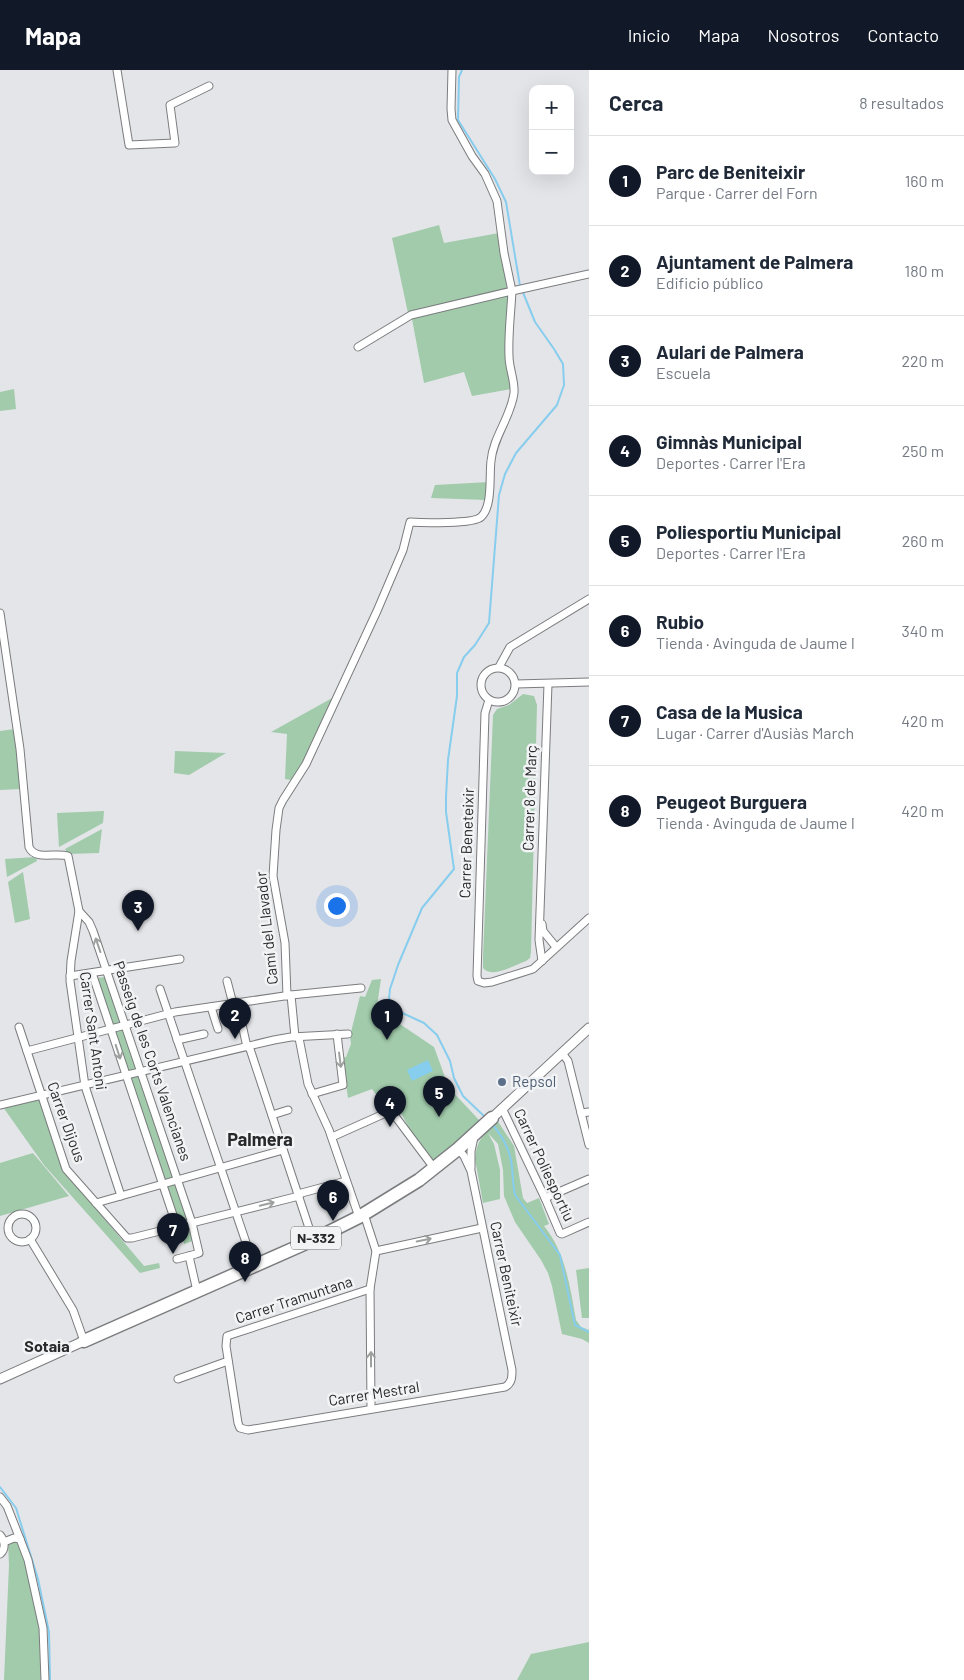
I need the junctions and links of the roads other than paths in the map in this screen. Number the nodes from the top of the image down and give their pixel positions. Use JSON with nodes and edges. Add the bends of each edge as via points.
{"nodes":[{"id":1,"x":118,"y":70,"type":"edge"},
{"id":2,"x":452,"y":70,"type":"edge"},
{"id":3,"x":208,"y":86,"type":"dead end"},
{"id":4,"x":589,"y":274,"type":"edge"},
{"id":5,"x":514,"y":290,"type":"junction"},
{"id":6,"x":358,"y":347,"type":"dead end"},
{"id":7,"x":589,"y":599,"type":"edge"},
{"id":8,"x":0,"y":613,"type":"edge"},
{"id":9,"x":499,"y":667,"type":"junction"},
{"id":10,"x":589,"y":682,"type":"edge"},
{"id":11,"x":516,"y":684,"type":"junction"},
{"id":12,"x":548,"y":684,"type":"junction"},
{"id":13,"x":489,"y":700,"type":"junction"},
{"id":14,"x":79,"y":911,"type":"junction"},
{"id":15,"x":540,"y":914,"type":"junction"},
{"id":16,"x":589,"y":918,"type":"edge"},
{"id":17,"x":556,"y":947,"type":"junction"},
{"id":18,"x":180,"y":959,"type":"dead end"},
{"id":19,"x":542,"y":961,"type":"junction"},
{"id":20,"x":107,"y":970,"type":"junction"},
{"id":21,"x":92,"y":972,"type":"junction"},
{"id":22,"x":70,"y":976,"type":"junction"},
{"id":23,"x":227,"y":981,"type":"dead end"},
{"id":24,"x":361,"y":988,"type":"dead end"},
{"id":25,"x":160,"y":989,"type":"dead end"},
{"id":26,"x":289,"y":995,"type":"junction"},
{"id":27,"x":235,"y":1003,"type":"junction"},
{"id":28,"x":211,"y":1007,"type":"junction"},
{"id":29,"x":168,"y":1013,"type":"junction"},
{"id":30,"x":126,"y":1025,"type":"junction"},
{"id":31,"x":19,"y":1027,"type":"dead end"},
{"id":32,"x":589,"y":1028,"type":"edge"},
{"id":33,"x":111,"y":1029,"type":"junction"},
{"id":34,"x":218,"y":1029,"type":"dead end"},
{"id":35,"x":204,"y":1034,"type":"dead end"},
{"id":36,"x":337,"y":1034,"type":"junction"},
{"id":37,"x":348,"y":1034,"type":"dead end"},
{"id":38,"x":78,"y":1037,"type":"junction"},
{"id":39,"x":297,"y":1037,"type":"junction"},
{"id":40,"x":177,"y":1040,"type":"junction"},
{"id":41,"x":248,"y":1046,"type":"junction"},
{"id":42,"x":27,"y":1051,"type":"junction"},
{"id":43,"x":562,"y":1053,"type":"junction"},
{"id":44,"x":184,"y":1062,"type":"junction"},
{"id":45,"x":142,"y":1072,"type":"junction"},
{"id":46,"x":126,"y":1076,"type":"junction"},
{"id":47,"x":85,"y":1086,"type":"junction"},
{"id":48,"x":312,"y":1094,"type":"junction"},
{"id":49,"x":41,"y":1096,"type":"junction"},
{"id":50,"x":0,"y":1105,"type":"edge"},
{"id":51,"x":502,"y":1108,"type":"junction"},
{"id":52,"x":288,"y":1110,"type":"dead end"},
{"id":53,"x":589,"y":1112,"type":"edge"},
{"id":54,"x":581,"y":1113,"type":"junction"},
{"id":55,"x":272,"y":1115,"type":"junction"},
{"id":56,"x":492,"y":1118,"type":"joint"},
{"id":57,"x":478,"y":1131,"type":"junction"},
{"id":58,"x":332,"y":1137,"type":"junction"},
{"id":59,"x":461,"y":1146,"type":"junction"},
{"id":60,"x":589,"y":1146,"type":"edge"},
{"id":61,"x":283,"y":1150,"type":"junction"},
{"id":62,"x":471,"y":1156,"type":"junction"},
{"id":63,"x":220,"y":1168,"type":"junction"},
{"id":64,"x":434,"y":1168,"type":"junction"},
{"id":65,"x":470,"y":1171,"type":"junction"},
{"id":66,"x":589,"y":1179,"type":"edge"},
{"id":67,"x":178,"y":1180,"type":"junction"},
{"id":68,"x":346,"y":1181,"type":"junction"},
{"id":69,"x":162,"y":1184,"type":"junction"},
{"id":70,"x":299,"y":1195,"type":"junction"},
{"id":71,"x":121,"y":1196,"type":"junction"},
{"id":72,"x":545,"y":1198,"type":"junction"},
{"id":73,"x":96,"y":1203,"type":"junction"},
{"id":74,"x":236,"y":1212,"type":"junction"},
{"id":75,"x":362,"y":1216,"type":"junction"},
{"id":76,"x":589,"y":1222,"type":"edge"},
{"id":77,"x":192,"y":1223,"type":"junction"},
{"id":78,"x":177,"y":1227,"type":"junction"},
{"id":79,"x":482,"y":1228,"type":"junction"},
{"id":80,"x":30,"y":1240,"type":"dead end"},
{"id":81,"x":313,"y":1240,"type":"junction"},
{"id":82,"x":376,"y":1251,"type":"junction"},
{"id":83,"x":189,"y":1256,"type":"junction"},
{"id":84,"x":177,"y":1259,"type":"dead end"},
{"id":85,"x":254,"y":1266,"type":"junction"},
{"id":86,"x":370,"y":1289,"type":"junction"},
{"id":87,"x":197,"y":1291,"type":"junction"},
{"id":88,"x":84,"y":1341,"type":"junction"},
{"id":89,"x":228,"y":1361,"type":"junction"},
{"id":90,"x":0,"y":1379,"type":"edge"},
{"id":91,"x":178,"y":1379,"type":"dead end"},
{"id":92,"x":510,"y":1383,"type":"joint"},
{"id":93,"x":371,"y":1408,"type":"junction"},
{"id":94,"x":0,"y":1496,"type":"edge"},
{"id":95,"x":2,"y":1539,"type":"edge"},
{"id":96,"x":20,"y":1539,"type":"junction"},
{"id":97,"x":0,"y":1554,"type":"edge"},
{"id":98,"x":45,"y":1680,"type":"edge"}],
"edges":[{"from":1,"to":3,"type":"street","via":[[129,145],[175,142],[170,105]]},
{"from":2,"to":5,"type":"street","via":[[452,120],[485,174],[497,201],[504,253]]},
{"from":4,"to":5,"type":"street"},
{"from":5,"to":6,"type":"street","via":[[411,315]]},
{"from":5,"to":26,"type":"street","name":"Camí del Llavador","via":[[509,357],[514,395],[494,447],[491,487],[484,514],[478,520],[410,522],[403,550],[377,610],[306,764],[283,800],[278,816],[273,876]]},
{"from":7,"to":9,"type":"street","via":[[510,647]]},
{"from":8,"to":14,"type":"street","name":"Carrer Sant Antoni","via":[[20,749],[29,847],[36,854],[68,856]]},
{"from":9,"to":11,"type":"street","via":[[512,674]]},
{"from":9,"to":13,"type":"street","via":[[482,677],[482,692]]},
{"from":10,"to":12,"type":"street"},
{"from":11,"to":12,"type":"street"},
{"from":11,"to":13,"type":"street","via":[[510,698],[500,702]]},
{"from":12,"to":15,"type":"street","name":"Carrer 8 de Març"},
{"from":13,"to":19,"type":"street","name":"Carrer Beneteixir","via":[[485,713],[478,981],[484,983],[524,972]]},
{"from":20,"to":14,"type":"street","name":"Passeig de les Corts Valencianes","one_way":true,"via":[[91,926]]},
{"from":14,"to":22,"type":"street","name":"Carrer Sant Antoni"},
{"from":15,"to":17,"type":"street","name":"Carrer 8 de Març","via":[[543,931]]},
{"from":15,"to":19,"type":"street","name":"Carrer 8 de Març"},
{"from":16,"to":17,"type":"street"},
{"from":17,"to":19,"type":"street"},
{"from":18,"to":20,"type":"street"},
{"from":20,"to":21,"type":"street"},
{"from":20,"to":30,"type":"street","name":"Passeig de les Corts Valencianes"},
{"from":21,"to":22,"type":"street"},
{"from":21,"to":33,"type":"street","name":"Passeig de les Corts Valencianes"},
{"from":22,"to":38,"type":"street","name":"Carrer Sant Antoni"},
{"from":23,"to":27,"type":"street"},
{"from":24,"to":26,"type":"street"},
{"from":25,"to":29,"type":"street"},
{"from":26,"to":27,"type":"street"},
{"from":26,"to":39,"type":"street","name":"Camí del Llavador"},
{"from":27,"to":28,"type":"street"},
{"from":27,"to":41,"type":"street"},
{"from":28,"to":29,"type":"street"},
{"from":28,"to":34,"type":"street"},
{"from":29,"to":30,"type":"street"},
{"from":29,"to":40,"type":"street"},
{"from":30,"to":33,"type":"street"},
{"from":30,"to":45,"type":"street","name":"Passeig de les Corts Valencianes"},
{"from":31,"to":42,"type":"street","name":"Carrer Dijous"},
{"from":32,"to":43,"type":"main road"},
{"from":33,"to":38,"type":"street"},
{"from":33,"to":46,"type":"street","name":"Passeig de les Corts Valencianes","one_way":true},
{"from":35,"to":40,"type":"street"},
{"from":36,"to":37,"type":"street"},
{"from":36,"to":39,"type":"street"},
{"from":36,"to":48,"type":"street","one_way":true,"via":[[343,1085]]},
{"from":38,"to":42,"type":"street"},
{"from":38,"to":47,"type":"street","name":"Carrer Sant Antoni"},
{"from":39,"to":41,"type":"street"},
{"from":39,"to":48,"type":"street","name":"Camí del Llavador"},
{"from":40,"to":44,"type":"street"},
{"from":41,"to":44,"type":"street"},
{"from":41,"to":55,"type":"street"},
{"from":42,"to":49,"type":"street","name":"Carrer Dijous"},
{"from":43,"to":51,"type":"main road"},
{"from":43,"to":54,"type":"street","via":[[568,1061]]},
{"from":44,"to":45,"type":"street"},
{"from":44,"to":63,"type":"street"},
{"from":45,"to":46,"type":"street"},
{"from":45,"to":67,"type":"street","name":"Passeig de les Corts Valencianes"},
{"from":46,"to":47,"type":"street"},
{"from":46,"to":69,"type":"street","name":"Passeig de les Corts Valencianes"},
{"from":47,"to":49,"type":"street"},
{"from":47,"to":71,"type":"street","name":"Carrer Sant Antoni"},
{"from":48,"to":58,"type":"street","name":"Camí del Llavador"},
{"from":49,"to":50,"type":"street"},
{"from":49,"to":73,"type":"street","name":"Carrer Dijous","via":[[66,1168]]},
{"from":51,"to":56,"type":"main road"},
{"from":51,"to":72,"type":"street","name":"Carrer Poliesportiu"},
{"from":52,"to":55,"type":"street"},
{"from":53,"to":54,"type":"street"},
{"from":54,"to":60,"type":"street"},
{"from":55,"to":61,"type":"street"},
{"from":56,"to":57,"type":"highway","number":"N-332"},
{"from":57,"to":59,"type":"highway","number":"N-332"},
{"from":57,"to":62,"type":"street","name":"Carrer Beniteixir"},
{"from":58,"to":64,"type":"street","via":[[392,1112]]},
{"from":58,"to":68,"type":"street","name":"Camí del Llavador"},
{"from":59,"to":62,"type":"street","via":[[468,1148]]},
{"from":59,"to":64,"type":"highway","number":"N-332"},
{"from":59,"to":65,"type":"street","name":"Carrer Beniteixir"},
{"from":61,"to":63,"type":"street"},
{"from":61,"to":70,"type":"street"},
{"from":62,"to":65,"type":"street","name":"Carrer Beniteixir"},
{"from":63,"to":67,"type":"street"},
{"from":63,"to":74,"type":"street"},
{"from":64,"to":75,"type":"highway","number":"N-332"},
{"from":65,"to":79,"type":"street","name":"Carrer Beniteixir"},
{"from":66,"to":72,"type":"street"},
{"from":67,"to":69,"type":"street"},
{"from":67,"to":77,"type":"street","name":"Passeig de les Corts Valencianes"},
{"from":68,"to":70,"type":"street"},
{"from":68,"to":75,"type":"street","name":"Camí del Llavador"},
{"from":69,"to":71,"type":"street"},
{"from":69,"to":78,"type":"street","name":"Passeig de les Corts Valencianes"},
{"from":74,"to":70,"type":"street","one_way":true},
{"from":70,"to":81,"type":"street"},
{"from":71,"to":73,"type":"street"},
{"from":72,"to":76,"type":"street","name":"Carrer Poliesportiu","via":[[560,1233]]},
{"from":73,"to":78,"type":"street","name":"Carrer Dijous","via":[[127,1238]]},
{"from":74,"to":77,"type":"street"},
{"from":74,"to":85,"type":"street"},
{"from":75,"to":81,"type":"highway","number":"N-332"},
{"from":75,"to":82,"type":"street","name":"Camí del Llavador"},
{"from":77,"to":78,"type":"street"},
{"from":77,"to":83,"type":"street","name":"Passeig de les Corts Valencianes","via":[[198,1252]]},
{"from":82,"to":79,"type":"street","one_way":true},
{"from":79,"to":92,"type":"street","name":"Carrer Beniteixir","via":[[512,1370]]},
{"from":80,"to":88,"type":"street","via":[[72,1310]]},
{"from":81,"to":85,"type":"highway","number":"N-332"},
{"from":82,"to":86,"type":"street"},
{"from":83,"to":84,"type":"street"},
{"from":83,"to":87,"type":"street"},
{"from":85,"to":87,"type":"highway","number":"N-332"},
{"from":86,"to":89,"type":"street","name":"Carrer Tramuntana","via":[[228,1335]]},
{"from":93,"to":86,"type":"street","one_way":true},
{"from":87,"to":88,"type":"highway","number":"N-332"},
{"from":88,"to":90,"type":"main road"},
{"from":89,"to":91,"type":"street"},
{"from":89,"to":93,"type":"street","name":"Carrer Mestral","via":[[238,1423],[242,1429]]},
{"from":92,"to":93,"type":"street","name":"Carrer Mestral"},
{"from":94,"to":96,"type":"street"},
{"from":95,"to":96,"type":"street"},
{"from":95,"to":97,"type":"street","via":[[4,1550]]},
{"from":96,"to":98,"type":"street","via":[[43,1628]]}]}
